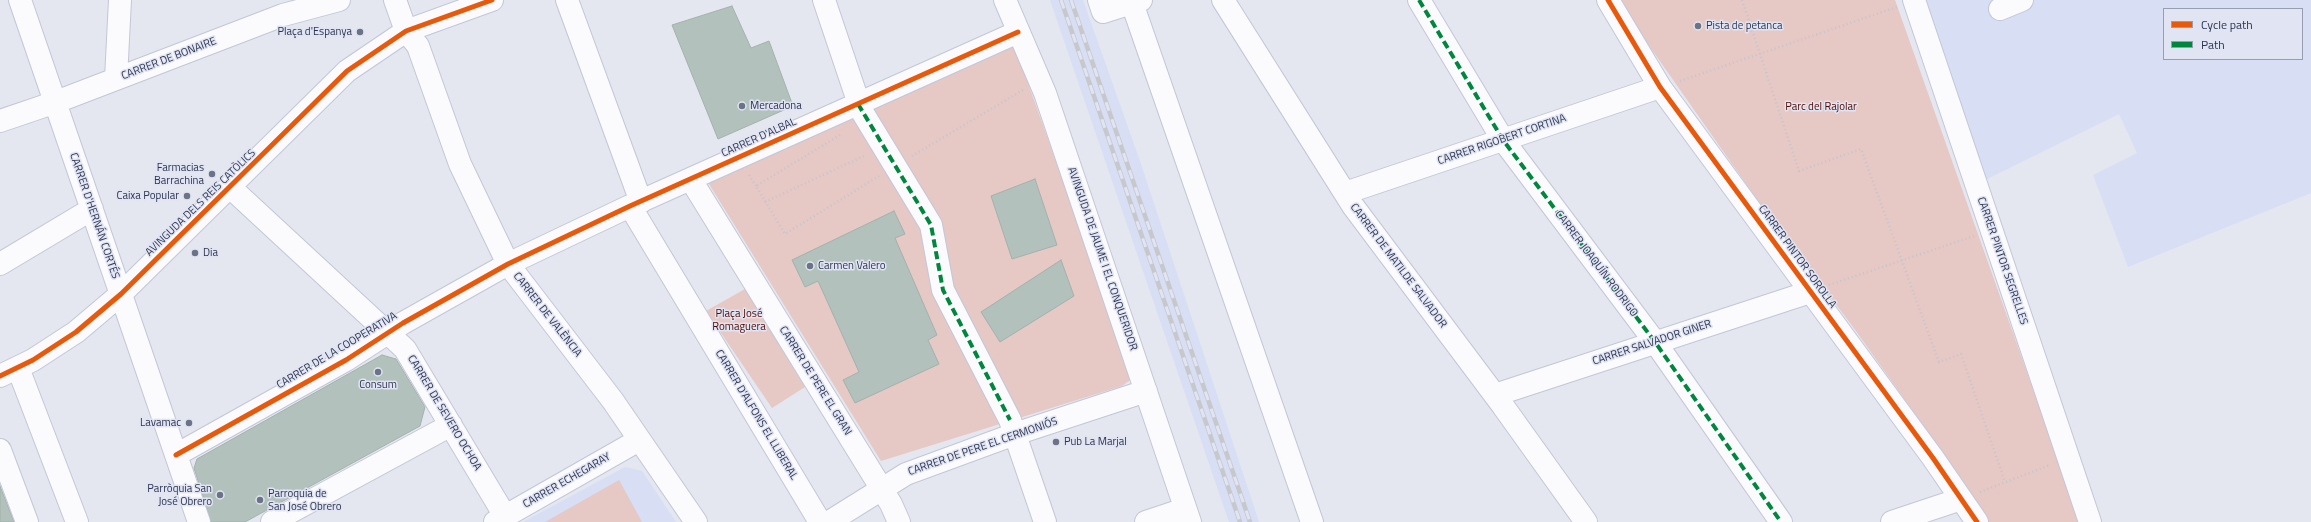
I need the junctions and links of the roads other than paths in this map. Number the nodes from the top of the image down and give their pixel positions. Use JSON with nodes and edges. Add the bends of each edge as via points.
{"nodes":[{"id":1,"x":20,"y":0,"type":"edge"},
{"id":2,"x":120,"y":0,"type":"edge"},
{"id":3,"x":339,"y":0,"type":"edge"},
{"id":4,"x":395,"y":0,"type":"edge"},
{"id":5,"x":492,"y":0,"type":"edge"},
{"id":6,"x":567,"y":0,"type":"edge"},
{"id":7,"x":824,"y":0,"type":"edge"},
{"id":8,"x":1005,"y":0,"type":"edge"},
{"id":9,"x":1223,"y":0,"type":"edge"},
{"id":10,"x":1419,"y":0,"type":"edge"},
{"id":11,"x":1608,"y":0,"type":"edge"},
{"id":12,"x":2022,"y":0,"type":"edge"},
{"id":13,"x":1137,"y":1,"type":"edge"},
{"id":14,"x":1914,"y":1,"type":"edge"},
{"id":15,"x":1101,"y":6,"type":"edge"},
{"id":16,"x":281,"y":8,"type":"edge"},
{"id":17,"x":2000,"y":9,"type":"dead end"},
{"id":18,"x":406,"y":31,"type":"junction"},
{"id":19,"x":1018,"y":32,"type":"junction"},
{"id":20,"x":116,"y":79,"type":"junction"},
{"id":21,"x":1660,"y":87,"type":"junction"},
{"id":22,"x":56,"y":102,"type":"junction"},
{"id":23,"x":862,"y":112,"type":"junction"},
{"id":24,"x":0,"y":121,"type":"edge"},
{"id":25,"x":1503,"y":140,"type":"junction"},
{"id":26,"x":691,"y":180,"type":"junction"},
{"id":27,"x":231,"y":188,"type":"junction"},
{"id":28,"x":1344,"y":193,"type":"junction"},
{"id":29,"x":636,"y":204,"type":"junction"},
{"id":30,"x":92,"y":209,"type":"junction"},
{"id":31,"x":0,"y":264,"type":"edge"},
{"id":32,"x":508,"y":264,"type":"junction"},
{"id":33,"x":1810,"y":292,"type":"junction"},
{"id":34,"x":121,"y":294,"type":"junction"},
{"id":35,"x":388,"y":334,"type":"junction"},
{"id":36,"x":1655,"y":342,"type":"junction"},
{"id":37,"x":9,"y":372,"type":"edge"},
{"id":38,"x":1146,"y":391,"type":"junction"},
{"id":39,"x":1495,"y":395,"type":"junction"},
{"id":40,"x":451,"y":425,"type":"junction"},
{"id":41,"x":1012,"y":427,"type":"junction"},
{"id":42,"x":639,"y":440,"type":"junction"},
{"id":43,"x":0,"y":450,"type":"edge"},
{"id":44,"x":176,"y":455,"type":"junction"},
{"id":45,"x":882,"y":489,"type":"junction"},
{"id":46,"x":1961,"y":499,"type":"junction"},
{"id":47,"x":1188,"y":516,"type":"edge"},
{"id":48,"x":500,"y":519,"type":"edge"},
{"id":49,"x":27,"y":522,"type":"edge"},
{"id":50,"x":77,"y":522,"type":"edge"},
{"id":51,"x":199,"y":522,"type":"edge"},
{"id":52,"x":272,"y":522,"type":"edge"},
{"id":53,"x":696,"y":522,"type":"edge"},
{"id":54,"x":820,"y":522,"type":"edge"},
{"id":55,"x":829,"y":522,"type":"edge"},
{"id":56,"x":899,"y":522,"type":"edge"},
{"id":57,"x":1045,"y":522,"type":"edge"},
{"id":58,"x":1146,"y":522,"type":"edge"},
{"id":59,"x":1312,"y":522,"type":"edge"},
{"id":60,"x":1586,"y":522,"type":"edge"},
{"id":61,"x":1781,"y":522,"type":"edge"},
{"id":62,"x":1892,"y":522,"type":"edge"},
{"id":63,"x":1977,"y":522,"type":"edge"},
{"id":64,"x":2090,"y":522,"type":"edge"}],
"edges":[{"from":1,"to":22,"type":"street","name":"CARRER D'HERNÁN CORTÉS"},
{"from":2,"to":20,"type":"street"},
{"from":3,"to":16,"type":"street","name":"CARRER DE BONAIRE"},
{"from":4,"to":18,"type":"street","name":"CARRER DE VALÈNCIA"},
{"from":5,"to":18,"type":"street","name":"AVINGUDA DELS REIS CATÒLICS"},
{"from":6,"to":29,"type":"street","name":"CARRER D'ALFONS EL LLIBERAL"},
{"from":7,"to":23,"type":"street"},
{"from":8,"to":19,"type":"street","name":"AVINGUDA DE JAUME I EL CONQUERIDOR"},
{"from":9,"to":28,"type":"street","name":"CARRER DE MATILDE SALVADOR"},
{"from":10,"to":25,"type":"street","name":"CARRER JOAQUÍN RODRIGO"},
{"from":11,"to":21,"type":"street","name":"CARRER PINTOR SOROLLA"},
{"from":12,"to":17,"type":"street"},
{"from":13,"to":15,"type":"street"},
{"from":13,"to":59,"type":"street"},
{"from":14,"to":64,"type":"street","name":"CARRER PINTOR SEGRELLES"},
{"from":16,"to":20,"type":"street","name":"CARRER DE BONAIRE"},
{"from":18,"to":27,"type":"street","name":"AVINGUDA DELS REIS CATÒLICS","via":[[347,71]]},
{"from":18,"to":32,"type":"street","name":"CARRER DE VALÈNCIA","via":[[418,46],[460,164]]},
{"from":19,"to":23,"type":"street","name":"CARRER D'ALBAL"},
{"from":19,"to":38,"type":"street","name":"AVINGUDA DE JAUME I EL CONQUERIDOR","via":[[1040,81]]},
{"from":20,"to":22,"type":"street","name":"CARRER DE BONAIRE"},
{"from":21,"to":25,"type":"street","name":"CARRER RIGOBERT CORTINA"},
{"from":21,"to":33,"type":"street","name":"CARRER PINTOR SOROLLA"},
{"from":22,"to":24,"type":"street","name":"CARRER DE BONAIRE"},
{"from":22,"to":30,"type":"street","name":"CARRER D'HERNÁN CORTÉS"},
{"from":23,"to":26,"type":"street","name":"CARRER D'ALBAL"},
{"from":23,"to":41,"type":"street","via":[[931,226],[944,290]]},
{"from":25,"to":28,"type":"street","name":"CARRER RIGOBERT CORTINA"},
{"from":25,"to":36,"type":"street","name":"CARRER JOAQUÍN RODRIGO"},
{"from":26,"to":29,"type":"street","name":"CARRER D'ALBAL"},
{"from":26,"to":45,"type":"street","name":"CARRER DE PERE EL GRAN"},
{"from":27,"to":34,"type":"street","name":"AVINGUDA DELS REIS CATÒLICS"},
{"from":27,"to":35,"type":"street","name":"CARRER DE SEVERO OCHOA"},
{"from":28,"to":39,"type":"street","name":"CARRER DE MATILDE SALVADOR"},
{"from":29,"to":32,"type":"street","name":"CARRER D'ALBAL"},
{"from":29,"to":54,"type":"street","name":"CARRER D'ALFONS EL LLIBERAL"},
{"from":30,"to":31,"type":"street"},
{"from":30,"to":34,"type":"street","name":"CARRER D'HERNÁN CORTÉS"},
{"from":32,"to":35,"type":"street","name":"CARRER DE LA COOPERATIVA"},
{"from":32,"to":42,"type":"street","name":"CARRER DE VALÈNCIA"},
{"from":33,"to":36,"type":"street","name":"CARRER SALVADOR GINER"},
{"from":33,"to":46,"type":"street","name":"CARRER PINTOR SOROLLA"},
{"from":34,"to":37,"type":"street","name":"AVINGUDA DELS REIS CATÒLICS","via":[[76,332]]},
{"from":34,"to":44,"type":"street","name":"CARRER D'HERNÁN CORTÉS"},
{"from":35,"to":40,"type":"street","name":"CARRER DE SEVERO OCHOA","via":[[406,349]]},
{"from":35,"to":44,"type":"street","name":"CARRER DE LA COOPERATIVA"},
{"from":36,"to":39,"type":"street","name":"CARRER SALVADOR GINER"},
{"from":36,"to":61,"type":"street","name":"CARRER JOAQUÍN RODRIGO"},
{"from":37,"to":50,"type":"street"},
{"from":38,"to":41,"type":"street","name":"CARRER DE PERE EL CERMONIÓS"},
{"from":38,"to":47,"type":"street","name":"AVINGUDA DE JAUME I EL CONQUERIDOR"},
{"from":39,"to":60,"type":"street","name":"CARRER DE MATILDE SALVADOR"},
{"from":40,"to":48,"type":"street","name":"CARRER DE SEVERO OCHOA"},
{"from":40,"to":52,"type":"street"},
{"from":41,"to":45,"type":"street","name":"CARRER DE PERE EL CERMONIÓS","via":[[906,474]]},
{"from":41,"to":57,"type":"street"},
{"from":42,"to":48,"type":"street","name":"CARRER ECHEGARAY"},
{"from":42,"to":53,"type":"street","name":"CARRER DE VALÈNCIA"},
{"from":43,"to":49,"type":"street"},
{"from":44,"to":51,"type":"street","name":"CARRER D'HERNÁN CORTÉS"},
{"from":45,"to":55,"type":"street","name":"CARRER DE PERE EL CERMONIÓS"},
{"from":45,"to":56,"type":"street","name":"CARRER DE PERE EL GRAN"},
{"from":46,"to":62,"type":"street"},
{"from":46,"to":63,"type":"street","name":"CARRER PINTOR SOROLLA"},
{"from":47,"to":58,"type":"street"}]}
